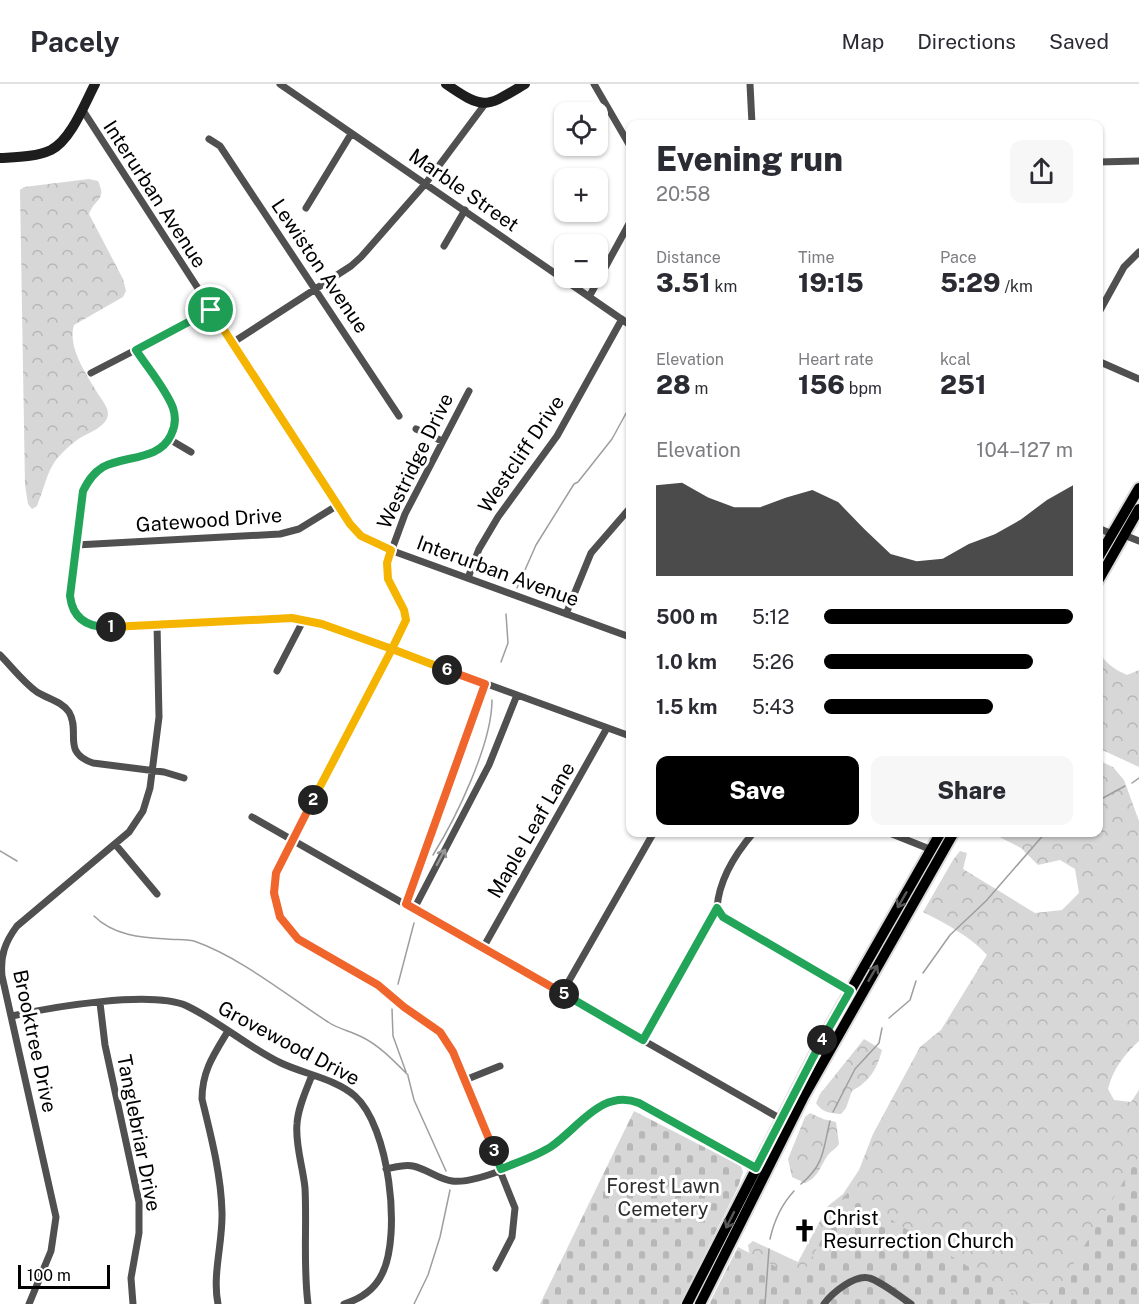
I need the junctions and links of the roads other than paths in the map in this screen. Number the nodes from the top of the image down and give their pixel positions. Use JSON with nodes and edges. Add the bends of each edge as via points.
{"nodes":[{"id":1,"x":95,"y":84,"type":"edge"},
{"id":2,"x":280,"y":84,"type":"edge"},
{"id":3,"x":446,"y":84,"type":"edge"},
{"id":4,"x":525,"y":84,"type":"edge"},
{"id":5,"x":594,"y":84,"type":"edge"},
{"id":6,"x":750,"y":84,"type":"edge"},
{"id":7,"x":485,"y":104,"type":"junction"},
{"id":8,"x":82,"y":109,"type":"junction"},
{"id":9,"x":752,"y":120,"type":"edge"},
{"id":10,"x":351,"y":134,"type":"junction"},
{"id":11,"x":209,"y":139,"type":"dead end"},
{"id":12,"x":626,"y":139,"type":"edge"},
{"id":13,"x":0,"y":158,"type":"edge"},
{"id":14,"x":1139,"y":161,"type":"edge"},
{"id":15,"x":1103,"y":162,"type":"edge"},
{"id":16,"x":426,"y":183,"type":"junction"},
{"id":17,"x":306,"y":208,"type":"dead end"},
{"id":18,"x":465,"y":210,"type":"junction"},
{"id":19,"x":626,"y":229,"type":"edge"},
{"id":20,"x":444,"y":246,"type":"dead end"},
{"id":21,"x":1139,"y":252,"type":"edge"},
{"id":22,"x":315,"y":289,"type":"junction"},
{"id":23,"x":589,"y":297,"type":"junction"},
{"id":24,"x":1103,"y":305,"type":"edge"},
{"id":25,"x":211,"y":310,"type":"junction"},
{"id":26,"x":622,"y":320,"type":"junction"},
{"id":27,"x":626,"y":322,"type":"edge"},
{"id":28,"x":232,"y":343,"type":"junction"},
{"id":29,"x":136,"y":350,"type":"junction"},
{"id":30,"x":1103,"y":363,"type":"edge"},
{"id":31,"x":91,"y":373,"type":"dead end"},
{"id":32,"x":1139,"y":379,"type":"edge"},
{"id":33,"x":469,"y":391,"type":"dead end"},
{"id":34,"x":399,"y":416,"type":"dead end"},
{"id":35,"x":416,"y":429,"type":"dead end"},
{"id":36,"x":169,"y":439,"type":"junction"},
{"id":37,"x":442,"y":441,"type":"junction"},
{"id":38,"x":191,"y":452,"type":"dead end"},
{"id":39,"x":1139,"y":488,"type":"edge"},
{"id":40,"x":1139,"y":494,"type":"edge"},
{"id":41,"x":338,"y":505,"type":"junction"},
{"id":42,"x":1139,"y":509,"type":"edge"},
{"id":43,"x":626,"y":513,"type":"edge"},
{"id":44,"x":1103,"y":530,"type":"edge"},
{"id":45,"x":1112,"y":534,"type":"junction"},
{"id":46,"x":1124,"y":535,"type":"junction"},
{"id":47,"x":1139,"y":540,"type":"edge"},
{"id":48,"x":76,"y":545,"type":"junction"},
{"id":49,"x":1103,"y":549,"type":"edge"},
{"id":50,"x":391,"y":550,"type":"junction"},
{"id":51,"x":1103,"y":561,"type":"edge"},
{"id":52,"x":1103,"y":571,"type":"edge"},
{"id":53,"x":468,"y":578,"type":"junction"},
{"id":54,"x":566,"y":614,"type":"junction"},
{"id":55,"x":303,"y":619,"type":"junction"},
{"id":56,"x":156,"y":624,"type":"junction"},
{"id":57,"x":626,"y":636,"type":"edge"},
{"id":58,"x":392,"y":649,"type":"junction"},
{"id":59,"x":0,"y":655,"type":"edge"},
{"id":60,"x":277,"y":671,"type":"dead end"},
{"id":61,"x":485,"y":684,"type":"junction"},
{"id":62,"x":517,"y":695,"type":"junction"},
{"id":63,"x":608,"y":728,"type":"junction"},
{"id":64,"x":626,"y":735,"type":"edge"},
{"id":65,"x":153,"y":771,"type":"junction"},
{"id":66,"x":184,"y":778,"type":"dead end"},
{"id":67,"x":252,"y":817,"type":"dead end"},
{"id":68,"x":651,"y":837,"type":"edge"},
{"id":69,"x":750,"y":837,"type":"edge"},
{"id":70,"x":899,"y":837,"type":"edge"},
{"id":71,"x":940,"y":837,"type":"edge"},
{"id":72,"x":950,"y":837,"type":"edge"},
{"id":73,"x":292,"y":840,"type":"junction"},
{"id":74,"x":115,"y":844,"type":"junction"},
{"id":75,"x":936,"y":852,"type":"junction"},
{"id":76,"x":157,"y":894,"type":"dead end"},
{"id":77,"x":406,"y":904,"type":"junction"},
{"id":78,"x":717,"y":908,"type":"junction"},
{"id":79,"x":414,"y":909,"type":"junction"},
{"id":80,"x":483,"y":948,"type":"junction"},
{"id":81,"x":850,"y":991,"type":"junction"},
{"id":82,"x":562,"y":993,"type":"junction"},
{"id":83,"x":100,"y":1003,"type":"junction"},
{"id":84,"x":12,"y":1016,"type":"junction"},
{"id":85,"x":228,"y":1031,"type":"junction"},
{"id":86,"x":643,"y":1040,"type":"junction"},
{"id":87,"x":500,"y":1066,"type":"dead end"},
{"id":88,"x":312,"y":1076,"type":"junction"},
{"id":89,"x":465,"y":1080,"type":"junction"},
{"id":90,"x":781,"y":1119,"type":"junction"},
{"id":91,"x":386,"y":1169,"type":"junction"},
{"id":92,"x":501,"y":1169,"type":"junction"},
{"id":93,"x":761,"y":1170,"type":"junction"},
{"id":94,"x":496,"y":1268,"type":"dead end"},
{"id":95,"x":696,"y":1287,"type":"junction"},
{"id":96,"x":29,"y":1304,"type":"edge"},
{"id":97,"x":133,"y":1304,"type":"edge"},
{"id":98,"x":218,"y":1304,"type":"edge"},
{"id":99,"x":308,"y":1304,"type":"edge"},
{"id":100,"x":344,"y":1304,"type":"edge"},
{"id":101,"x":687,"y":1304,"type":"edge"},
{"id":102,"x":692,"y":1304,"type":"edge"},
{"id":103,"x":700,"y":1304,"type":"edge"},
{"id":104,"x":824,"y":1304,"type":"edge"},
{"id":105,"x":911,"y":1304,"type":"edge"}],
"edges":[{"from":1,"to":8,"type":"street"},
{"from":2,"to":10,"type":"street","name":"Marble Street"},
{"from":3,"to":7,"type":"street"},
{"from":4,"to":7,"type":"street"},
{"from":5,"to":12,"type":"street"},
{"from":6,"to":9,"type":"street"},
{"from":7,"to":16,"type":"street"},
{"from":8,"to":13,"type":"street","via":[[53,148],[35,155]]},
{"from":8,"to":25,"type":"street","name":"Interurban Avenue"},
{"from":10,"to":16,"type":"street","name":"Marble Street"},
{"from":10,"to":17,"type":"street"},
{"from":11,"to":22,"type":"street","name":"Lewiston Avenue","via":[[220,146]]},
{"from":14,"to":15,"type":"street"},
{"from":16,"to":18,"type":"street","name":"Marble Street"},
{"from":16,"to":22,"type":"street","via":[[361,257]]},
{"from":18,"to":20,"type":"street"},
{"from":18,"to":23,"type":"street","name":"Marble Street"},
{"from":19,"to":23,"type":"street"},
{"from":21,"to":24,"type":"street","via":[[1124,267]]},
{"from":22,"to":28,"type":"street"},
{"from":22,"to":34,"type":"street","name":"Lewiston Avenue"},
{"from":23,"to":26,"type":"street","name":"Marble Street"},
{"from":25,"to":28,"type":"street","name":"Interurban Avenue"},
{"from":25,"to":29,"type":"street"},
{"from":26,"to":27,"type":"street","name":"Marble Street"},
{"from":26,"to":53,"type":"street","name":"Westcliff Drive","via":[[557,436],[498,516]]},
{"from":28,"to":41,"type":"street","name":"Interurban Avenue"},
{"from":29,"to":31,"type":"street"},
{"from":29,"to":36,"type":"street","via":[[173,409],[175,424]]},
{"from":30,"to":32,"type":"street"},
{"from":33,"to":37,"type":"street","name":"Westridge Drive"},
{"from":35,"to":37,"type":"street"},
{"from":36,"to":38,"type":"street"},
{"from":36,"to":48,"type":"street","via":[[151,454],[113,463],[94,473],[83,491]]},
{"from":37,"to":50,"type":"street","name":"Westridge Drive"},
{"from":39,"to":45,"type":"main road"},
{"from":40,"to":46,"type":"main road","via":[[1124,523]]},
{"from":41,"to":48,"type":"street","name":"Gatewood Drive","via":[[299,529],[280,534]]},
{"from":41,"to":50,"type":"street","name":"Interurban Avenue","via":[[361,536]]},
{"from":42,"to":46,"type":"main road"},
{"from":43,"to":54,"type":"street","via":[[591,553]]},
{"from":44,"to":45,"type":"street"},
{"from":45,"to":49,"type":"main road"},
{"from":45,"to":51,"type":"main road"},
{"from":46,"to":47,"type":"street"},
{"from":46,"to":52,"type":"main road"},
{"from":48,"to":56,"type":"street","via":[[70,596],[72,608],[81,621],[100,627]]},
{"from":50,"to":53,"type":"street","name":"Interurban Avenue"},
{"from":50,"to":58,"type":"street","name":"Westridge Drive","via":[[388,579],[406,620]]},
{"from":53,"to":54,"type":"street","name":"Interurban Avenue"},
{"from":54,"to":57,"type":"street","name":"Interurban Avenue"},
{"from":55,"to":56,"type":"street"},
{"from":55,"to":58,"type":"street"},
{"from":55,"to":60,"type":"street"},
{"from":56,"to":65,"type":"street","name":"Brooktree Drive","via":[[159,717]]},
{"from":58,"to":61,"type":"street"},
{"from":58,"to":73,"type":"street","name":"Westridge Drive"},
{"from":59,"to":65,"type":"street","via":[[38,692],[64,707],[72,719],[74,748],[84,760]]},
{"from":61,"to":62,"type":"street"},
{"from":61,"to":77,"type":"street"},
{"from":62,"to":63,"type":"street"},
{"from":79,"to":62,"type":"street","one_way":true,"via":[[486,773]]},
{"from":63,"to":64,"type":"street"},
{"from":63,"to":80,"type":"street","name":"Maple Leaf Lane"},
{"from":65,"to":66,"type":"street"},
{"from":65,"to":74,"type":"street","name":"Brooktree Drive","via":[[142,811],[129,832]]},
{"from":67,"to":73,"type":"street"},
{"from":68,"to":82,"type":"street"},
{"from":69,"to":78,"type":"street","via":[[726,874]]},
{"from":70,"to":75,"type":"street"},
{"from":71,"to":75,"type":"main road"},
{"from":72,"to":75,"type":"main road"},
{"from":73,"to":77,"type":"street"},
{"from":73,"to":89,"type":"street","name":"Westridge Drive","via":[[274,883],[275,902],[284,924],[298,939],[378,985],[433,1026],[450,1046]]},
{"from":74,"to":76,"type":"street"},
{"from":74,"to":84,"type":"street","name":"Brooktree Drive","via":[[9,936],[1,966]]},
{"from":75,"to":81,"type":"main road","one_way":true},
{"from":93,"to":75,"type":"main road","one_way":true},
{"from":77,"to":79,"type":"street"},
{"from":78,"to":81,"type":"street","via":[[723,917]]},
{"from":78,"to":86,"type":"street"},
{"from":79,"to":80,"type":"street"},
{"from":80,"to":82,"type":"street"},
{"from":81,"to":90,"type":"main road"},
{"from":82,"to":86,"type":"street"},
{"from":83,"to":84,"type":"street","name":"Grovewood Drive"},
{"from":83,"to":85,"type":"street","name":"Grovewood Drive","via":[[171,1001]]},
{"from":83,"to":97,"type":"street","name":"Tanglebriar Drive","via":[[105,1045],[139,1202],[139,1233],[131,1278]]},
{"from":84,"to":96,"type":"street","name":"Brooktree Drive","via":[[56,1217],[51,1251]]},
{"from":85,"to":88,"type":"street","name":"Grovewood Drive"},
{"from":85,"to":98,"type":"street","via":[[207,1066],[202,1086],[221,1196]]},
{"from":86,"to":90,"type":"street"},
{"from":87,"to":89,"type":"street"},
{"from":88,"to":91,"type":"street","name":"Grovewood Drive","via":[[342,1088],[364,1105]]},
{"from":88,"to":99,"type":"street","via":[[299,1111],[296,1133],[306,1209],[304,1269]]},
{"from":89,"to":92,"type":"street","name":"Westridge Drive"},
{"from":90,"to":93,"type":"main road"},
{"from":91,"to":92,"type":"street","via":[[412,1166],[442,1179],[459,1181],[474,1180]]},
{"from":91,"to":100,"type":"street","name":"Grovewood Drive","via":[[391,1204],[386,1266],[366,1294]]},
{"from":92,"to":93,"type":"street","via":[[545,1150],[603,1104],[623,1098]]},
{"from":92,"to":94,"type":"street","name":"Westridge Drive","via":[[516,1215],[512,1237]]},
{"from":93,"to":95,"type":"main road","one_way":true},
{"from":93,"to":103,"type":"main road"},
{"from":95,"to":101,"type":"main road"},
{"from":95,"to":102,"type":"main road"},
{"from":104,"to":105,"type":"street","via":[[845,1286],[860,1278],[870,1278]]}]}
